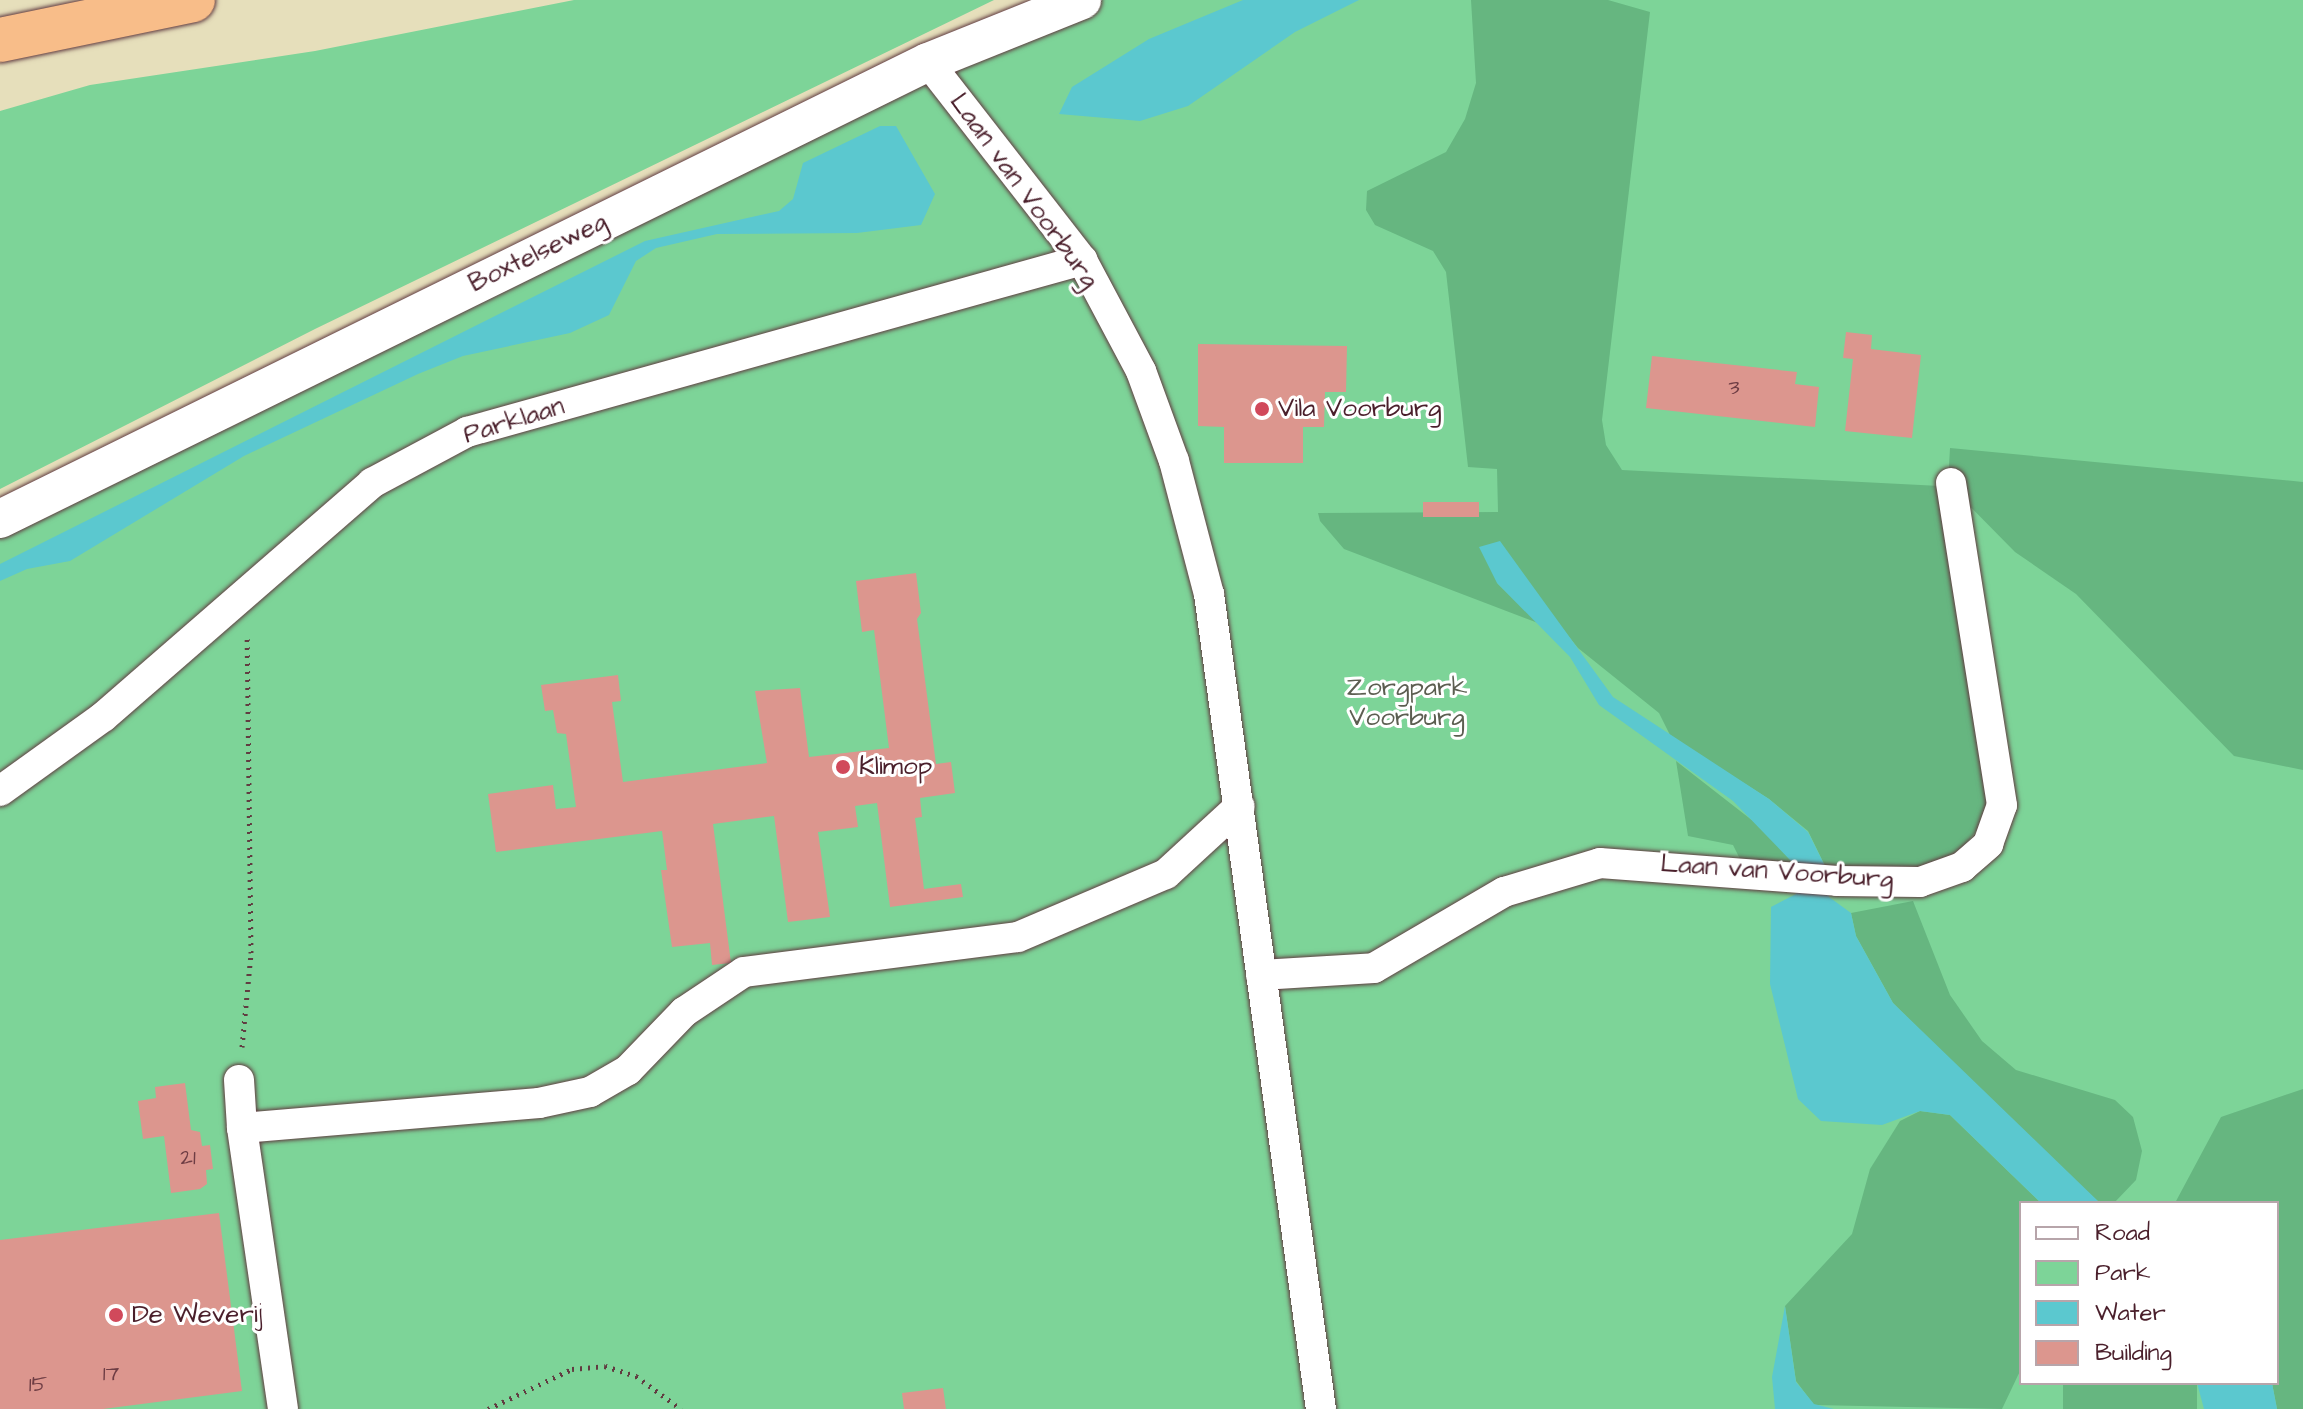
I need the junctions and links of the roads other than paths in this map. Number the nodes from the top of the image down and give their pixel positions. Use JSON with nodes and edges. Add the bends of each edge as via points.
{"nodes":[{"id":1,"x":193,"y":0,"type":"edge"},
{"id":2,"x":1082,"y":0,"type":"edge"},
{"id":3,"x":0,"y":40,"type":"edge"},
{"id":4,"x":928,"y":62,"type":"junction"},
{"id":5,"x":1082,"y":260,"type":"junction"},
{"id":6,"x":1951,"y":483,"type":"dead end"},
{"id":7,"x":0,"y":519,"type":"edge"},
{"id":8,"x":0,"y":791,"type":"edge"},
{"id":9,"x":1240,"y":806,"type":"junction"},
{"id":10,"x":1261,"y":975,"type":"junction"},
{"id":11,"x":239,"y":1080,"type":"road end"},
{"id":12,"x":242,"y":1128,"type":"junction"},
{"id":13,"x":283,"y":1409,"type":"edge"},
{"id":14,"x":1321,"y":1409,"type":"edge"}],
"edges":[{"from":1,"to":3,"type":"highway"},
{"from":2,"to":4,"type":"street","name":"Boxtelseweg"},
{"from":4,"to":5,"type":"street","name":"Laan van Voorburg"},
{"from":4,"to":7,"type":"street","name":"Boxtelseweg"},
{"from":5,"to":8,"type":"street","name":"Parklaan","via":[[467,432],[372,483],[103,717]]},
{"from":5,"to":9,"type":"street","name":"Laan van Voorburg","via":[[1141,371],[1174,461],[1209,594]]},
{"from":6,"to":10,"type":"street","name":"Laan van Voorburg","via":[[2002,805],[1988,844],[1962,867],[1920,882],[1600,863],[1504,892],[1374,968]]},
{"from":9,"to":10,"type":"street","name":"Laan van Voorburg"},
{"from":9,"to":12,"type":"street","via":[[1166,874],[1018,937],[744,972],[684,1012],[628,1070],[590,1092],[539,1103]]},
{"from":10,"to":14,"type":"street","name":"Laan van Voorburg"},
{"from":11,"to":12,"type":"street"},
{"from":12,"to":13,"type":"street"}]}
